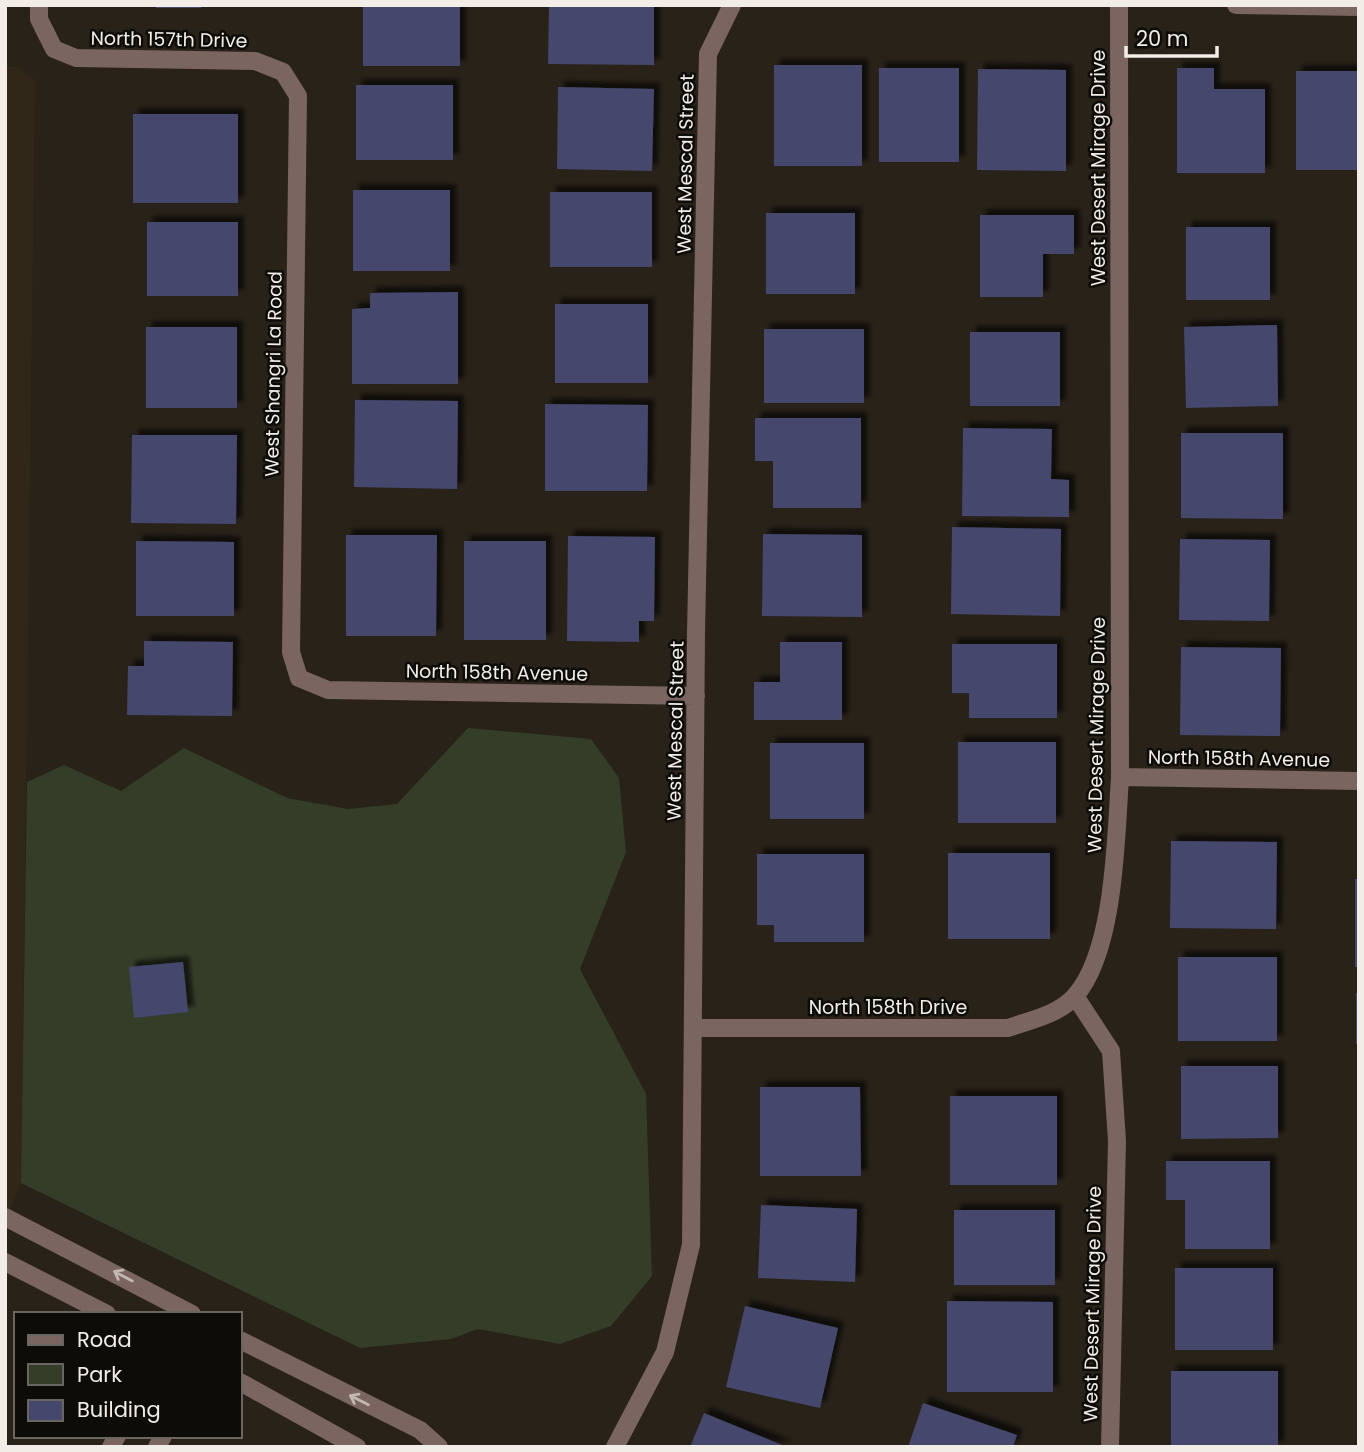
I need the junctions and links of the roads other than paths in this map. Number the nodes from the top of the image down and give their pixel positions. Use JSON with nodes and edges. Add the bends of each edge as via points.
{"nodes":[{"id":1,"x":39,"y":5,"type":"edge"},
{"id":2,"x":732,"y":5,"type":"edge"},
{"id":3,"x":1119,"y":5,"type":"edge"},
{"id":4,"x":1236,"y":5,"type":"edge"},
{"id":5,"x":1359,"y":7,"type":"edge"},
{"id":6,"x":284,"y":72,"type":"joint"},
{"id":7,"x":299,"y":678,"type":"joint"},
{"id":8,"x":696,"y":696,"type":"junction"},
{"id":9,"x":1120,"y":777,"type":"junction"},
{"id":10,"x":1359,"y":781,"type":"edge"},
{"id":11,"x":1075,"y":996,"type":"junction"},
{"id":12,"x":693,"y":1028,"type":"junction"},
{"id":13,"x":5,"y":1217,"type":"edge"},
{"id":14,"x":5,"y":1262,"type":"edge"},
{"id":15,"x":103,"y":1312,"type":"edge"},
{"id":16,"x":185,"y":1312,"type":"edge"},
{"id":17,"x":242,"y":1341,"type":"edge"},
{"id":18,"x":242,"y":1383,"type":"edge"},
{"id":19,"x":357,"y":1447,"type":"edge"},
{"id":20,"x":439,"y":1447,"type":"edge"},
{"id":21,"x":615,"y":1447,"type":"edge"},
{"id":22,"x":1110,"y":1447,"type":"edge"}],
"edges":[{"from":1,"to":6,"type":"street","name":"North 157th Drive","via":[[39,19],[54,48],[76,58],[256,61]]},
{"from":2,"to":8,"type":"street","name":"West Mescal Street","via":[[708,54]]},
{"from":3,"to":9,"type":"street","name":"West Desert Mirage Drive"},
{"from":4,"to":5,"type":"street"},
{"from":6,"to":7,"type":"street","name":"West Shangri La Road","via":[[298,96],[290,652]]},
{"from":7,"to":8,"type":"street","name":"North 158th Avenue","via":[[328,691]]},
{"from":8,"to":12,"type":"street","name":"West Mescal Street"},
{"from":9,"to":10,"type":"street","name":"North 158th Avenue"},
{"from":9,"to":11,"type":"street","name":"West Desert Mirage Drive","via":[[1112,890],[1095,961]]},
{"from":11,"to":12,"type":"street","name":"North 158th Drive","via":[[1053,1013],[1008,1028]]},
{"from":11,"to":22,"type":"street","name":"West Desert Mirage Drive","via":[[1111,1051],[1116,1141]]},
{"from":12,"to":21,"type":"street","name":"West Mescal Street","via":[[691,1245],[665,1352]]},
{"from":16,"to":13,"type":"street","one_way":true},
{"from":14,"to":15,"type":"street"},
{"from":20,"to":17,"type":"street","one_way":true,"via":[[420,1430]]},
{"from":18,"to":19,"type":"street"}]}
